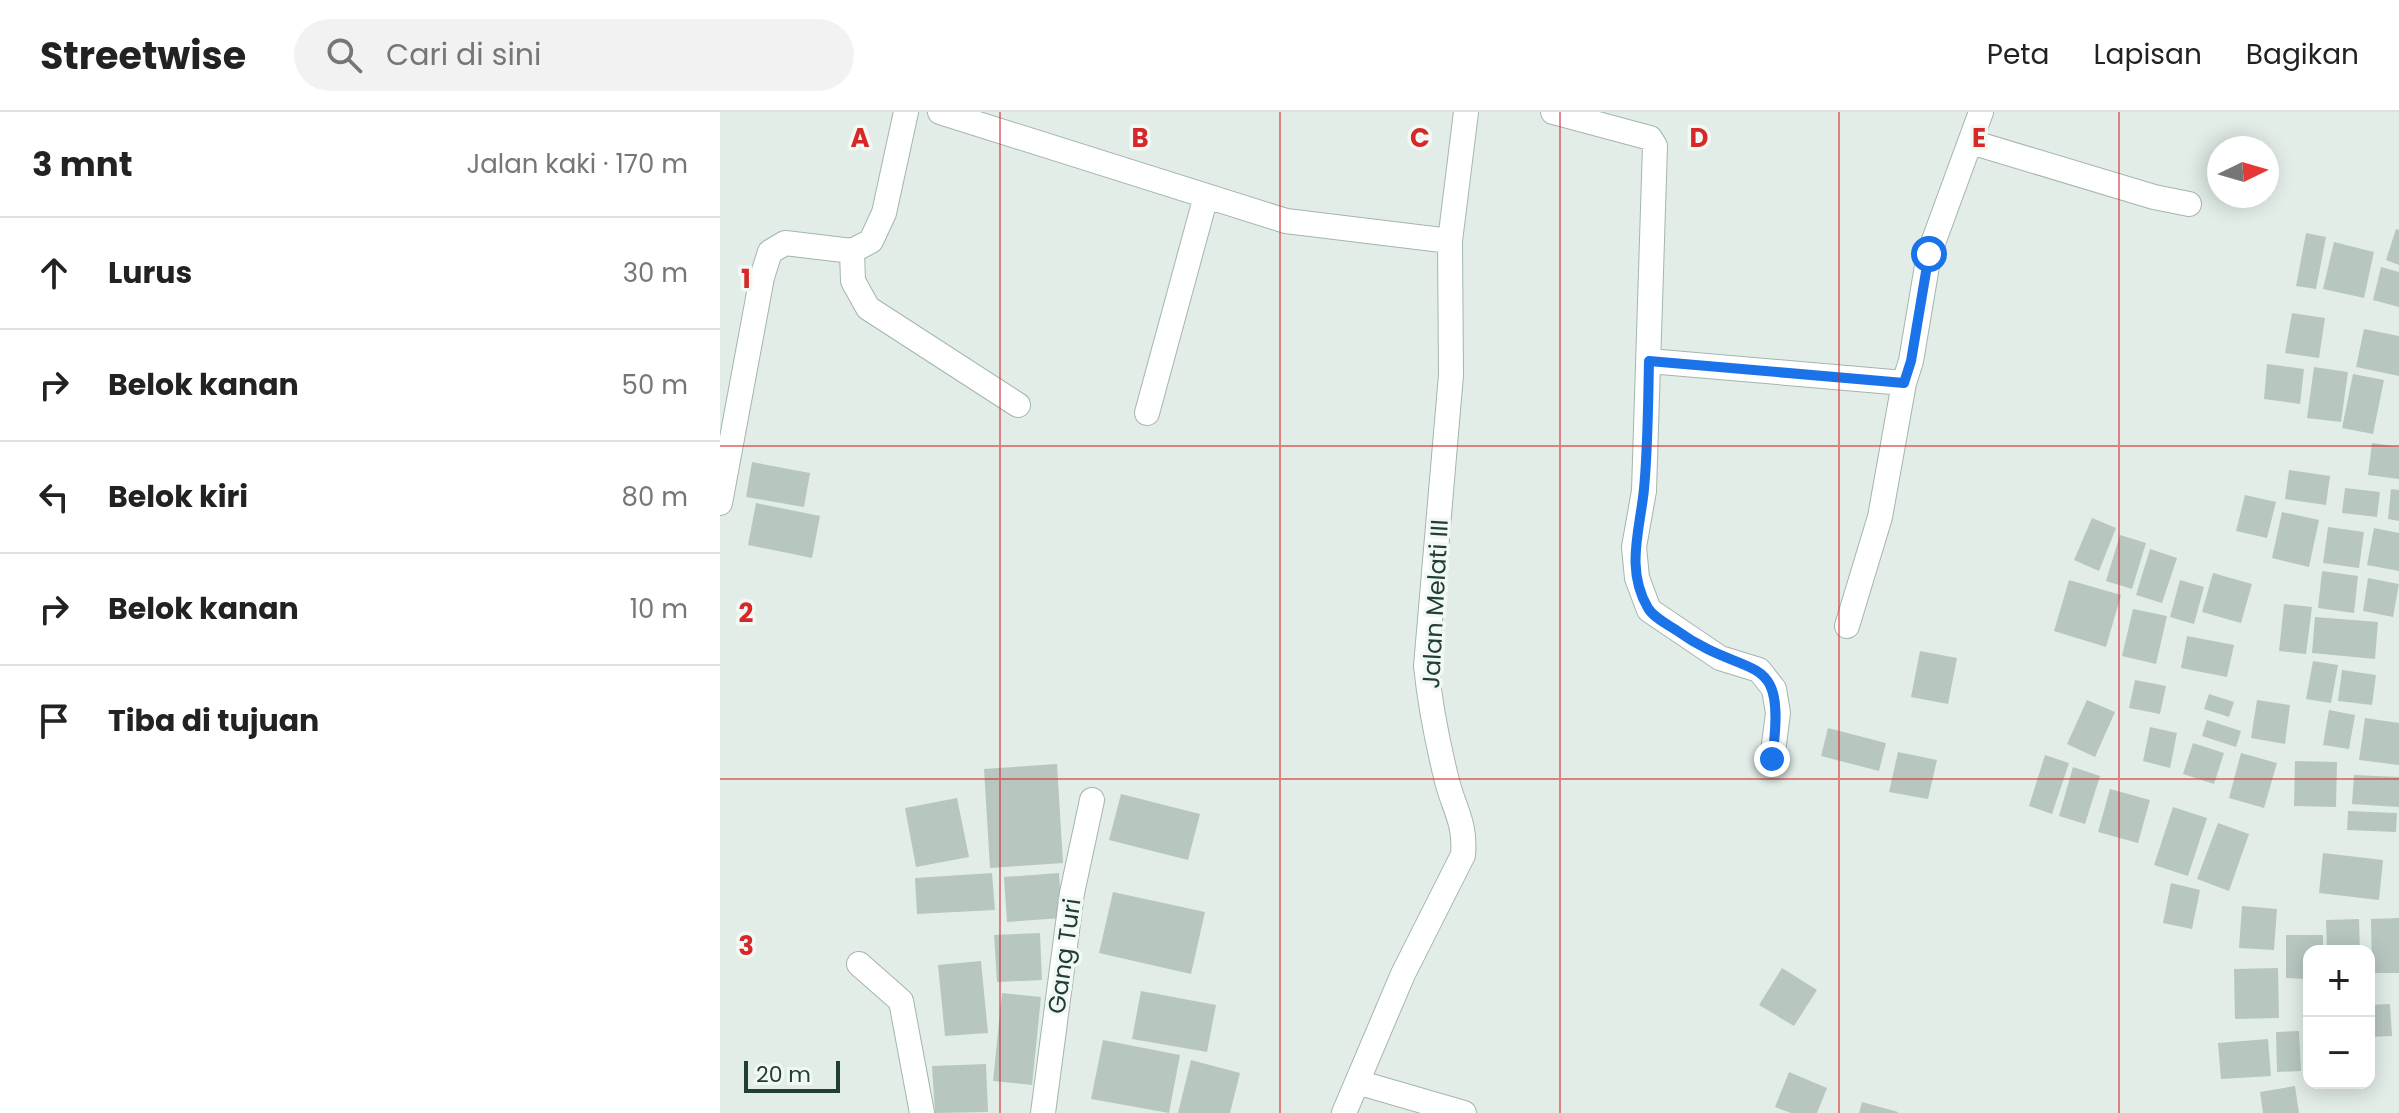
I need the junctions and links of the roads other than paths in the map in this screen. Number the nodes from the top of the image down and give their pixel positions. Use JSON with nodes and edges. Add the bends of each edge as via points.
{"nodes":[{"id":1,"x":906,"y":112,"type":"edge"},
{"id":2,"x":940,"y":112,"type":"edge"},
{"id":3,"x":1466,"y":112,"type":"edge"},
{"id":4,"x":1553,"y":112,"type":"edge"},
{"id":5,"x":1981,"y":112,"type":"edge"},
{"id":6,"x":1971,"y":142,"type":"junction"},
{"id":7,"x":1206,"y":196,"type":"junction"},
{"id":8,"x":2189,"y":204,"type":"dead end"},
{"id":9,"x":1450,"y":241,"type":"junction"},
{"id":10,"x":852,"y":251,"type":"junction"},
{"id":11,"x":1649,"y":361,"type":"junction"},
{"id":12,"x":1904,"y":383,"type":"junction"},
{"id":13,"x":1018,"y":405,"type":"dead end"},
{"id":14,"x":1147,"y":413,"type":"dead end"},
{"id":15,"x":720,"y":503,"type":"edge"},
{"id":16,"x":1847,"y":626,"type":"dead end"},
{"id":17,"x":1772,"y":759,"type":"dead end"},
{"id":18,"x":1092,"y":800,"type":"dead end"},
{"id":19,"x":859,"y":964,"type":"dead end"},
{"id":20,"x":1357,"y":1082,"type":"junction"},
{"id":21,"x":922,"y":1113,"type":"edge"},
{"id":22,"x":1043,"y":1113,"type":"edge"},
{"id":23,"x":1344,"y":1113,"type":"edge"},
{"id":24,"x":1464,"y":1113,"type":"edge"}],
"edges":[{"from":1,"to":10,"type":"street","via":[[884,213],[871,241]]},
{"from":2,"to":7,"type":"street"},
{"from":3,"to":9,"type":"street","name":"Jalan Melati III"},
{"from":4,"to":11,"type":"street","via":[[1650,138],[1655,146]]},
{"from":5,"to":6,"type":"street"},
{"from":6,"to":8,"type":"street"},
{"from":6,"to":12,"type":"street","via":[[1929,254]]},
{"from":7,"to":9,"type":"street","via":[[1286,221]]},
{"from":7,"to":14,"type":"street"},
{"from":9,"to":20,"type":"street","name":"Jalan Melati III","via":[[1451,375],[1426,666],[1447,782],[1461,814],[1463,855],[1403,974]]},
{"from":10,"to":13,"type":"street","via":[[853,281],[868,308]]},
{"from":10,"to":15,"type":"street","via":[[785,243],[770,252]]},
{"from":11,"to":12,"type":"street"},
{"from":11,"to":17,"type":"street","via":[[1644,491],[1634,547],[1637,578],[1649,610],[1720,658],[1759,670],[1774,689],[1778,713]]},
{"from":12,"to":16,"type":"street","via":[[1880,517]]},
{"from":18,"to":22,"type":"street","name":"Gang Turi","via":[[1072,893]]},
{"from":19,"to":21,"type":"street","via":[[901,1001]]},
{"from":20,"to":23,"type":"street","name":"Jalan Melati III"},
{"from":20,"to":24,"type":"street"}]}
